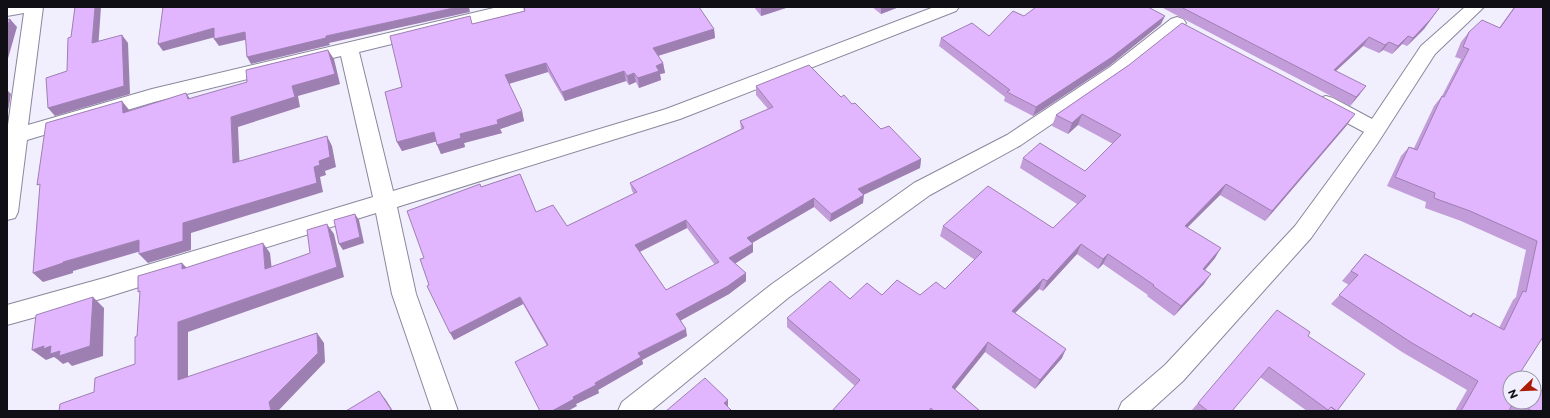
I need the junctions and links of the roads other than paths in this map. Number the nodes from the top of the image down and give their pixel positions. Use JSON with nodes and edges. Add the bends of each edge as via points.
{"nodes":[{"id":1,"x":30,"y":7,"type":"edge"},
{"id":2,"x":34,"y":7,"type":"edge"},
{"id":3,"x":521,"y":7,"type":"edge"},
{"id":4,"x":950,"y":7,"type":"edge"},
{"id":5,"x":1475,"y":7,"type":"edge"},
{"id":6,"x":7,"y":11,"type":"edge"},
{"id":7,"x":1158,"y":14,"type":"edge"},
{"id":8,"x":349,"y":49,"type":"junction"},
{"id":9,"x":1308,"y":93,"type":"edge"},
{"id":10,"x":1376,"y":130,"type":"junction"},
{"id":11,"x":12,"y":138,"type":"edge"},
{"id":12,"x":385,"y":202,"type":"junction"},
{"id":13,"x":7,"y":212,"type":"edge"},
{"id":14,"x":7,"y":315,"type":"edge"},
{"id":15,"x":445,"y":411,"type":"edge"},
{"id":16,"x":631,"y":411,"type":"edge"},
{"id":17,"x":1131,"y":411,"type":"edge"}],
"edges":[{"from":1,"to":6,"type":"street"},
{"from":2,"to":11,"type":"street"},
{"from":3,"to":8,"type":"street"},
{"from":4,"to":12,"type":"street","via":[[673,114]]},
{"from":5,"to":10,"type":"street","via":[[1428,50]]},
{"from":7,"to":16,"type":"street","via":[[1184,27],[1014,140],[922,189],[780,291]]},
{"from":8,"to":11,"type":"street","via":[[152,96]]},
{"from":8,"to":12,"type":"street"},
{"from":9,"to":10,"type":"street"},
{"from":10,"to":17,"type":"street","via":[[1303,232],[1174,373]]},
{"from":11,"to":13,"type":"street"},
{"from":12,"to":14,"type":"street"},
{"from":12,"to":15,"type":"street","via":[[404,294]]}]}
